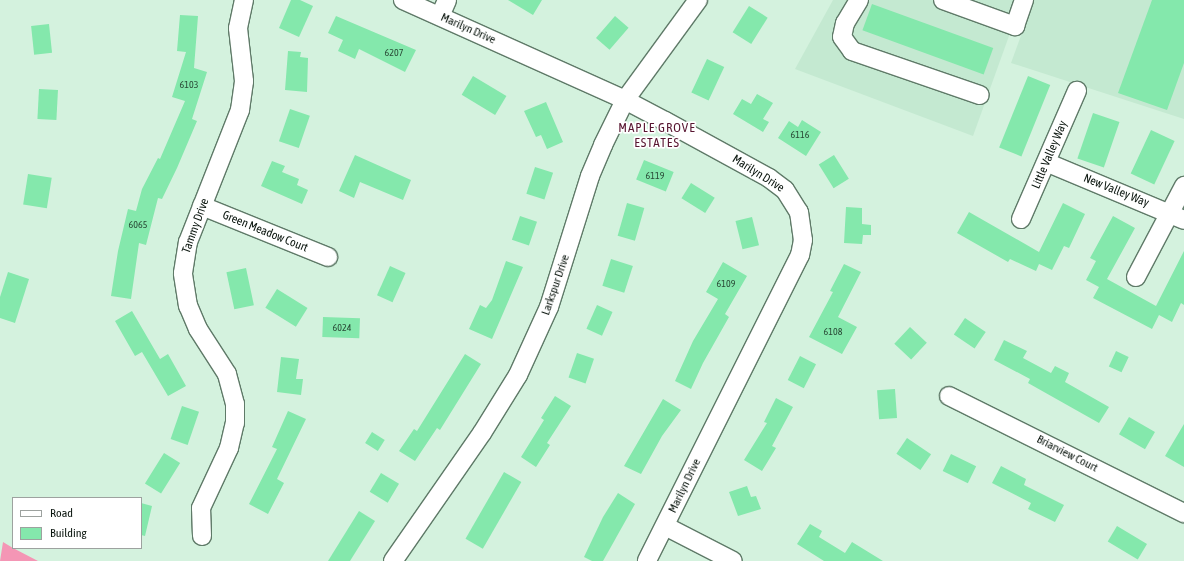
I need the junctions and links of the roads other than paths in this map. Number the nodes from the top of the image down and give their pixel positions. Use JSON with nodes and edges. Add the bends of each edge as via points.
{"nodes":[{"id":1,"x":244,"y":0,"type":"edge"},
{"id":2,"x":403,"y":0,"type":"edge"},
{"id":3,"x":447,"y":0,"type":"edge"},
{"id":4,"x":698,"y":0,"type":"edge"},
{"id":5,"x":859,"y":0,"type":"edge"},
{"id":6,"x":943,"y":0,"type":"edge"},
{"id":7,"x":1024,"y":0,"type":"edge"},
{"id":8,"x":440,"y":16,"type":"junction"},
{"id":9,"x":1077,"y":91,"type":"dead end"},
{"id":10,"x":980,"y":95,"type":"dead end"},
{"id":11,"x":626,"y":100,"type":"junction"},
{"id":12,"x":1048,"y":163,"type":"junction"},
{"id":13,"x":1184,"y":186,"type":"edge"},
{"id":14,"x":202,"y":206,"type":"junction"},
{"id":15,"x":1177,"y":216,"type":"edge"},
{"id":16,"x":1021,"y":219,"type":"dead end"},
{"id":17,"x":328,"y":257,"type":"dead end"},
{"id":18,"x":1136,"y":277,"type":"dead end"},
{"id":19,"x":949,"y":396,"type":"dead end"},
{"id":20,"x":1184,"y":513,"type":"edge"},
{"id":21,"x":665,"y":526,"type":"junction"},
{"id":22,"x":202,"y":536,"type":"dead end"},
{"id":23,"x":393,"y":561,"type":"edge"},
{"id":24,"x":647,"y":561,"type":"edge"},
{"id":25,"x":733,"y":561,"type":"edge"}],
"edges":[{"from":1,"to":14,"type":"street","name":"Tammy Drive","via":[[238,28],[244,80],[240,110]]},
{"from":2,"to":8,"type":"street","name":"Marilyn Drive"},
{"from":3,"to":8,"type":"street"},
{"from":4,"to":11,"type":"street","name":"Larkspur Drive"},
{"from":5,"to":10,"type":"street","via":[[845,23],[842,37],[852,51]]},
{"from":6,"to":7,"type":"street","via":[[1015,26]]},
{"from":8,"to":11,"type":"street","name":"Marilyn Drive"},
{"from":9,"to":12,"type":"street","name":"Little Valley Way"},
{"from":11,"to":21,"type":"street","name":"Marilyn Drive","via":[[769,178],[793,199],[803,224],[800,255]]},
{"from":11,"to":23,"type":"street","name":"Larkspur Drive","via":[[590,176],[552,299],[518,375],[482,433]]},
{"from":12,"to":15,"type":"street","name":"New Valley Way"},
{"from":12,"to":16,"type":"street","name":"Little Valley Way"},
{"from":13,"to":15,"type":"street"},
{"from":14,"to":17,"type":"street","name":"Green Meadow Court"},
{"from":14,"to":22,"type":"street","name":"Tammy Drive","via":[[185,254],[184,289],[194,321],[227,374],[235,404],[235,423],[229,448],[203,500]]},
{"from":15,"to":18,"type":"street"},
{"from":19,"to":20,"type":"street","name":"Briarview Court"},
{"from":21,"to":24,"type":"street","name":"Marilyn Drive"},
{"from":21,"to":25,"type":"street"}]}
